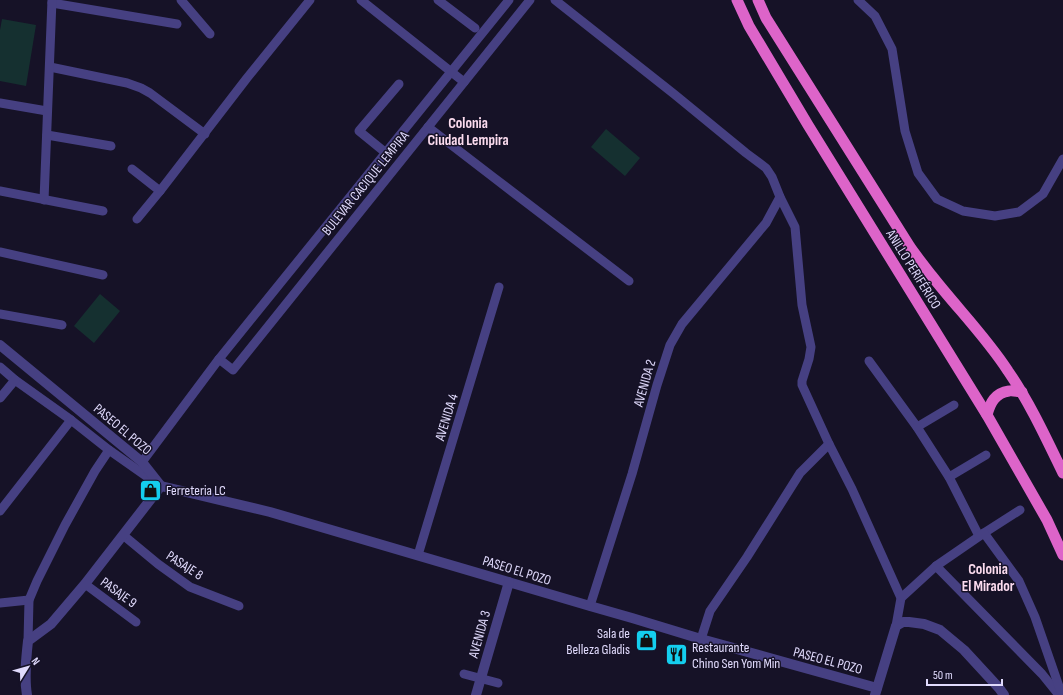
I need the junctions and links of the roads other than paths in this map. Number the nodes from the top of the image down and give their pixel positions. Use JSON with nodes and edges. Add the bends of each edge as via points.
{"nodes":[{"id":1,"x":181,"y":0,"type":"edge"},
{"id":2,"x":310,"y":0,"type":"edge"},
{"id":3,"x":361,"y":0,"type":"edge"},
{"id":4,"x":438,"y":0,"type":"edge"},
{"id":5,"x":509,"y":0,"type":"edge"},
{"id":6,"x":530,"y":0,"type":"edge"},
{"id":7,"x":555,"y":0,"type":"edge"},
{"id":8,"x":737,"y":0,"type":"edge"},
{"id":9,"x":758,"y":0,"type":"edge"},
{"id":10,"x":858,"y":0,"type":"edge"},
{"id":11,"x":52,"y":2,"type":"edge"},
{"id":12,"x":177,"y":24,"type":"dead end"},
{"id":13,"x":475,"y":28,"type":"dead end"},
{"id":14,"x":210,"y":34,"type":"dead end"},
{"id":15,"x":50,"y":67,"type":"junction"},
{"id":16,"x":451,"y":72,"type":"junction"},
{"id":17,"x":464,"y":82,"type":"junction"},
{"id":18,"x":399,"y":84,"type":"dead end"},
{"id":19,"x":0,"y":103,"type":"edge"},
{"id":20,"x":47,"y":111,"type":"junction"},
{"id":21,"x":428,"y":127,"type":"junction"},
{"id":22,"x":205,"y":134,"type":"junction"},
{"id":23,"x":47,"y":135,"type":"junction"},
{"id":24,"x":111,"y":146,"type":"dead end"},
{"id":25,"x":386,"y":152,"type":"junction"},
{"id":26,"x":1063,"y":159,"type":"edge"},
{"id":27,"x":132,"y":169,"type":"dead end"},
{"id":28,"x":0,"y":191,"type":"edge"},
{"id":29,"x":160,"y":191,"type":"junction"},
{"id":30,"x":780,"y":197,"type":"junction"},
{"id":31,"x":44,"y":200,"type":"junction"},
{"id":32,"x":103,"y":211,"type":"dead end"},
{"id":33,"x":137,"y":219,"type":"dead end"},
{"id":34,"x":0,"y":252,"type":"edge"},
{"id":35,"x":103,"y":275,"type":"dead end"},
{"id":36,"x":629,"y":281,"type":"dead end"},
{"id":37,"x":499,"y":288,"type":"dead end"},
{"id":38,"x":0,"y":314,"type":"edge"},
{"id":39,"x":62,"y":325,"type":"dead end"},
{"id":40,"x":0,"y":344,"type":"edge"},
{"id":41,"x":219,"y":359,"type":"junction"},
{"id":42,"x":869,"y":361,"type":"dead end"},
{"id":43,"x":0,"y":367,"type":"edge"},
{"id":44,"x":15,"y":380,"type":"junction"},
{"id":45,"x":1022,"y":392,"type":"junction"},
{"id":46,"x":0,"y":398,"type":"edge"},
{"id":47,"x":954,"y":405,"type":"dead end"},
{"id":48,"x":987,"y":415,"type":"junction"},
{"id":49,"x":71,"y":420,"type":"junction"},
{"id":50,"x":917,"y":427,"type":"junction"},
{"id":51,"x":829,"y":444,"type":"junction"},
{"id":52,"x":109,"y":450,"type":"junction"},
{"id":53,"x":986,"y":455,"type":"dead end"},
{"id":54,"x":142,"y":462,"type":"junction"},
{"id":55,"x":1063,"y":472,"type":"edge"},
{"id":56,"x":949,"y":477,"type":"junction"},
{"id":57,"x":161,"y":486,"type":"junction"},
{"id":58,"x":1020,"y":510,"type":"dead end"},
{"id":59,"x":0,"y":511,"type":"edge"},
{"id":60,"x":123,"y":535,"type":"junction"},
{"id":61,"x":982,"y":535,"type":"junction"},
{"id":62,"x":418,"y":555,"type":"junction"},
{"id":63,"x":1063,"y":555,"type":"edge"},
{"id":64,"x":936,"y":566,"type":"junction"},
{"id":65,"x":509,"y":582,"type":"junction"},
{"id":66,"x":85,"y":584,"type":"junction"},
{"id":67,"x":901,"y":598,"type":"junction"},
{"id":68,"x":29,"y":600,"type":"junction"},
{"id":69,"x":0,"y":603,"type":"edge"},
{"id":70,"x":239,"y":606,"type":"dead end"},
{"id":71,"x":590,"y":606,"type":"junction"},
{"id":72,"x":136,"y":622,"type":"dead end"},
{"id":73,"x":896,"y":626,"type":"junction"},
{"id":74,"x":701,"y":640,"type":"junction"},
{"id":75,"x":28,"y":641,"type":"junction"},
{"id":76,"x":464,"y":674,"type":"dead end"},
{"id":77,"x":480,"y":678,"type":"junction"},
{"id":78,"x":498,"y":683,"type":"dead end"},
{"id":79,"x":876,"y":691,"type":"edge"},
{"id":80,"x":27,"y":695,"type":"edge"},
{"id":81,"x":476,"y":695,"type":"edge"},
{"id":82,"x":1004,"y":695,"type":"edge"},
{"id":83,"x":1060,"y":695,"type":"edge"}],
"edges":[{"from":1,"to":14,"type":"street"},
{"from":2,"to":22,"type":"street"},
{"from":3,"to":16,"type":"street"},
{"from":4,"to":13,"type":"street"},
{"from":5,"to":16,"type":"street","name":"BULEVAR CACIQUE LEMPIRA"},
{"from":6,"to":17,"type":"street","name":"BULEVAR CACIQUE LEMPIRA"},
{"from":7,"to":30,"type":"street","via":[[766,168]]},
{"from":8,"to":48,"type":"highway","name":"ANILLO PERIFÉRICO","via":[[749,26],[804,118]]},
{"from":9,"to":45,"type":"highway","name":"ANILLO PERIFÉRICO","via":[[766,18],[910,247],[988,342]]},
{"from":10,"to":26,"type":"street","via":[[875,16],[892,49],[907,138],[918,173],[937,199],[963,211],[995,216],[1019,212],[1043,194]]},
{"from":11,"to":12,"type":"street"},
{"from":11,"to":15,"type":"street"},
{"from":15,"to":20,"type":"street"},
{"from":15,"to":22,"type":"street","via":[[141,88]]},
{"from":16,"to":17,"type":"street"},
{"from":16,"to":25,"type":"street","name":"BULEVAR CACIQUE LEMPIRA"},
{"from":17,"to":21,"type":"street","name":"BULEVAR CACIQUE LEMPIRA"},
{"from":18,"to":25,"type":"street","via":[[359,131]]},
{"from":19,"to":20,"type":"street"},
{"from":20,"to":23,"type":"street"},
{"from":21,"to":36,"type":"street"},
{"from":21,"to":41,"type":"street","name":"BULEVAR CACIQUE LEMPIRA","via":[[233,370]]},
{"from":22,"to":29,"type":"street"},
{"from":23,"to":24,"type":"street"},
{"from":23,"to":31,"type":"street"},
{"from":25,"to":41,"type":"street","name":"BULEVAR CACIQUE LEMPIRA"},
{"from":27,"to":29,"type":"street"},
{"from":28,"to":31,"type":"street"},
{"from":29,"to":33,"type":"street"},
{"from":30,"to":51,"type":"street","via":[[795,227],[802,305],[811,347],[802,385]]},
{"from":30,"to":71,"type":"street","name":"AVENIDA 2","via":[[766,223],[682,324],[670,344]]},
{"from":31,"to":32,"type":"street"},
{"from":34,"to":35,"type":"street"},
{"from":37,"to":62,"type":"street","name":"AVENIDA 4"},
{"from":38,"to":39,"type":"street"},
{"from":40,"to":54,"type":"street","name":"PASEO EL POZO"},
{"from":41,"to":54,"type":"street","name":"BULEVAR CACIQUE LEMPIRA"},
{"from":42,"to":50,"type":"street"},
{"from":43,"to":44,"type":"street"},
{"from":44,"to":46,"type":"street"},
{"from":44,"to":49,"type":"street"},
{"from":45,"to":48,"type":"highway","via":[[1010,390],[998,395],[990,404]]},
{"from":45,"to":55,"type":"highway","name":"ANILLO PERIFÉRICO"},
{"from":47,"to":50,"type":"street"},
{"from":48,"to":63,"type":"highway","name":"ANILLO PERIFÉRICO","via":[[1047,520]]},
{"from":49,"to":52,"type":"street"},
{"from":49,"to":59,"type":"street"},
{"from":50,"to":56,"type":"street"},
{"from":51,"to":67,"type":"street"},
{"from":51,"to":74,"type":"street","via":[[800,473],[710,611]]},
{"from":52,"to":57,"type":"street"},
{"from":52,"to":68,"type":"street","via":[[65,524]]},
{"from":53,"to":56,"type":"street"},
{"from":54,"to":57,"type":"street","name":"PASEO EL POZO"},
{"from":56,"to":61,"type":"street"},
{"from":57,"to":60,"type":"street"},
{"from":57,"to":62,"type":"street","name":"PASEO EL POZO","via":[[270,512]]},
{"from":58,"to":61,"type":"street"},
{"from":60,"to":66,"type":"street"},
{"from":60,"to":70,"type":"street","name":"PASAJE 8","via":[[190,587]]},
{"from":61,"to":64,"type":"street"},
{"from":61,"to":83,"type":"street","via":[[1019,581],[1035,617]]},
{"from":62,"to":65,"type":"street","name":"PASEO EL POZO"},
{"from":64,"to":67,"type":"street"},
{"from":64,"to":83,"type":"street"},
{"from":65,"to":71,"type":"street","name":"PASEO EL POZO"},
{"from":65,"to":77,"type":"street","name":"AVENIDA 3"},
{"from":66,"to":72,"type":"street","name":"PASAJE 9"},
{"from":66,"to":75,"type":"street","via":[[51,624]]},
{"from":67,"to":73,"type":"street"},
{"from":68,"to":69,"type":"street"},
{"from":68,"to":75,"type":"street"},
{"from":71,"to":74,"type":"street","name":"PASEO EL POZO"},
{"from":73,"to":79,"type":"street","name":"PASEO EL POZO"},
{"from":73,"to":82,"type":"street","via":[[909,622],[940,630],[964,650]]},
{"from":74,"to":79,"type":"street","name":"PASEO EL POZO"},
{"from":75,"to":80,"type":"street"},
{"from":76,"to":77,"type":"street"},
{"from":77,"to":78,"type":"street"},
{"from":77,"to":81,"type":"street","name":"AVENIDA 3"}]}
